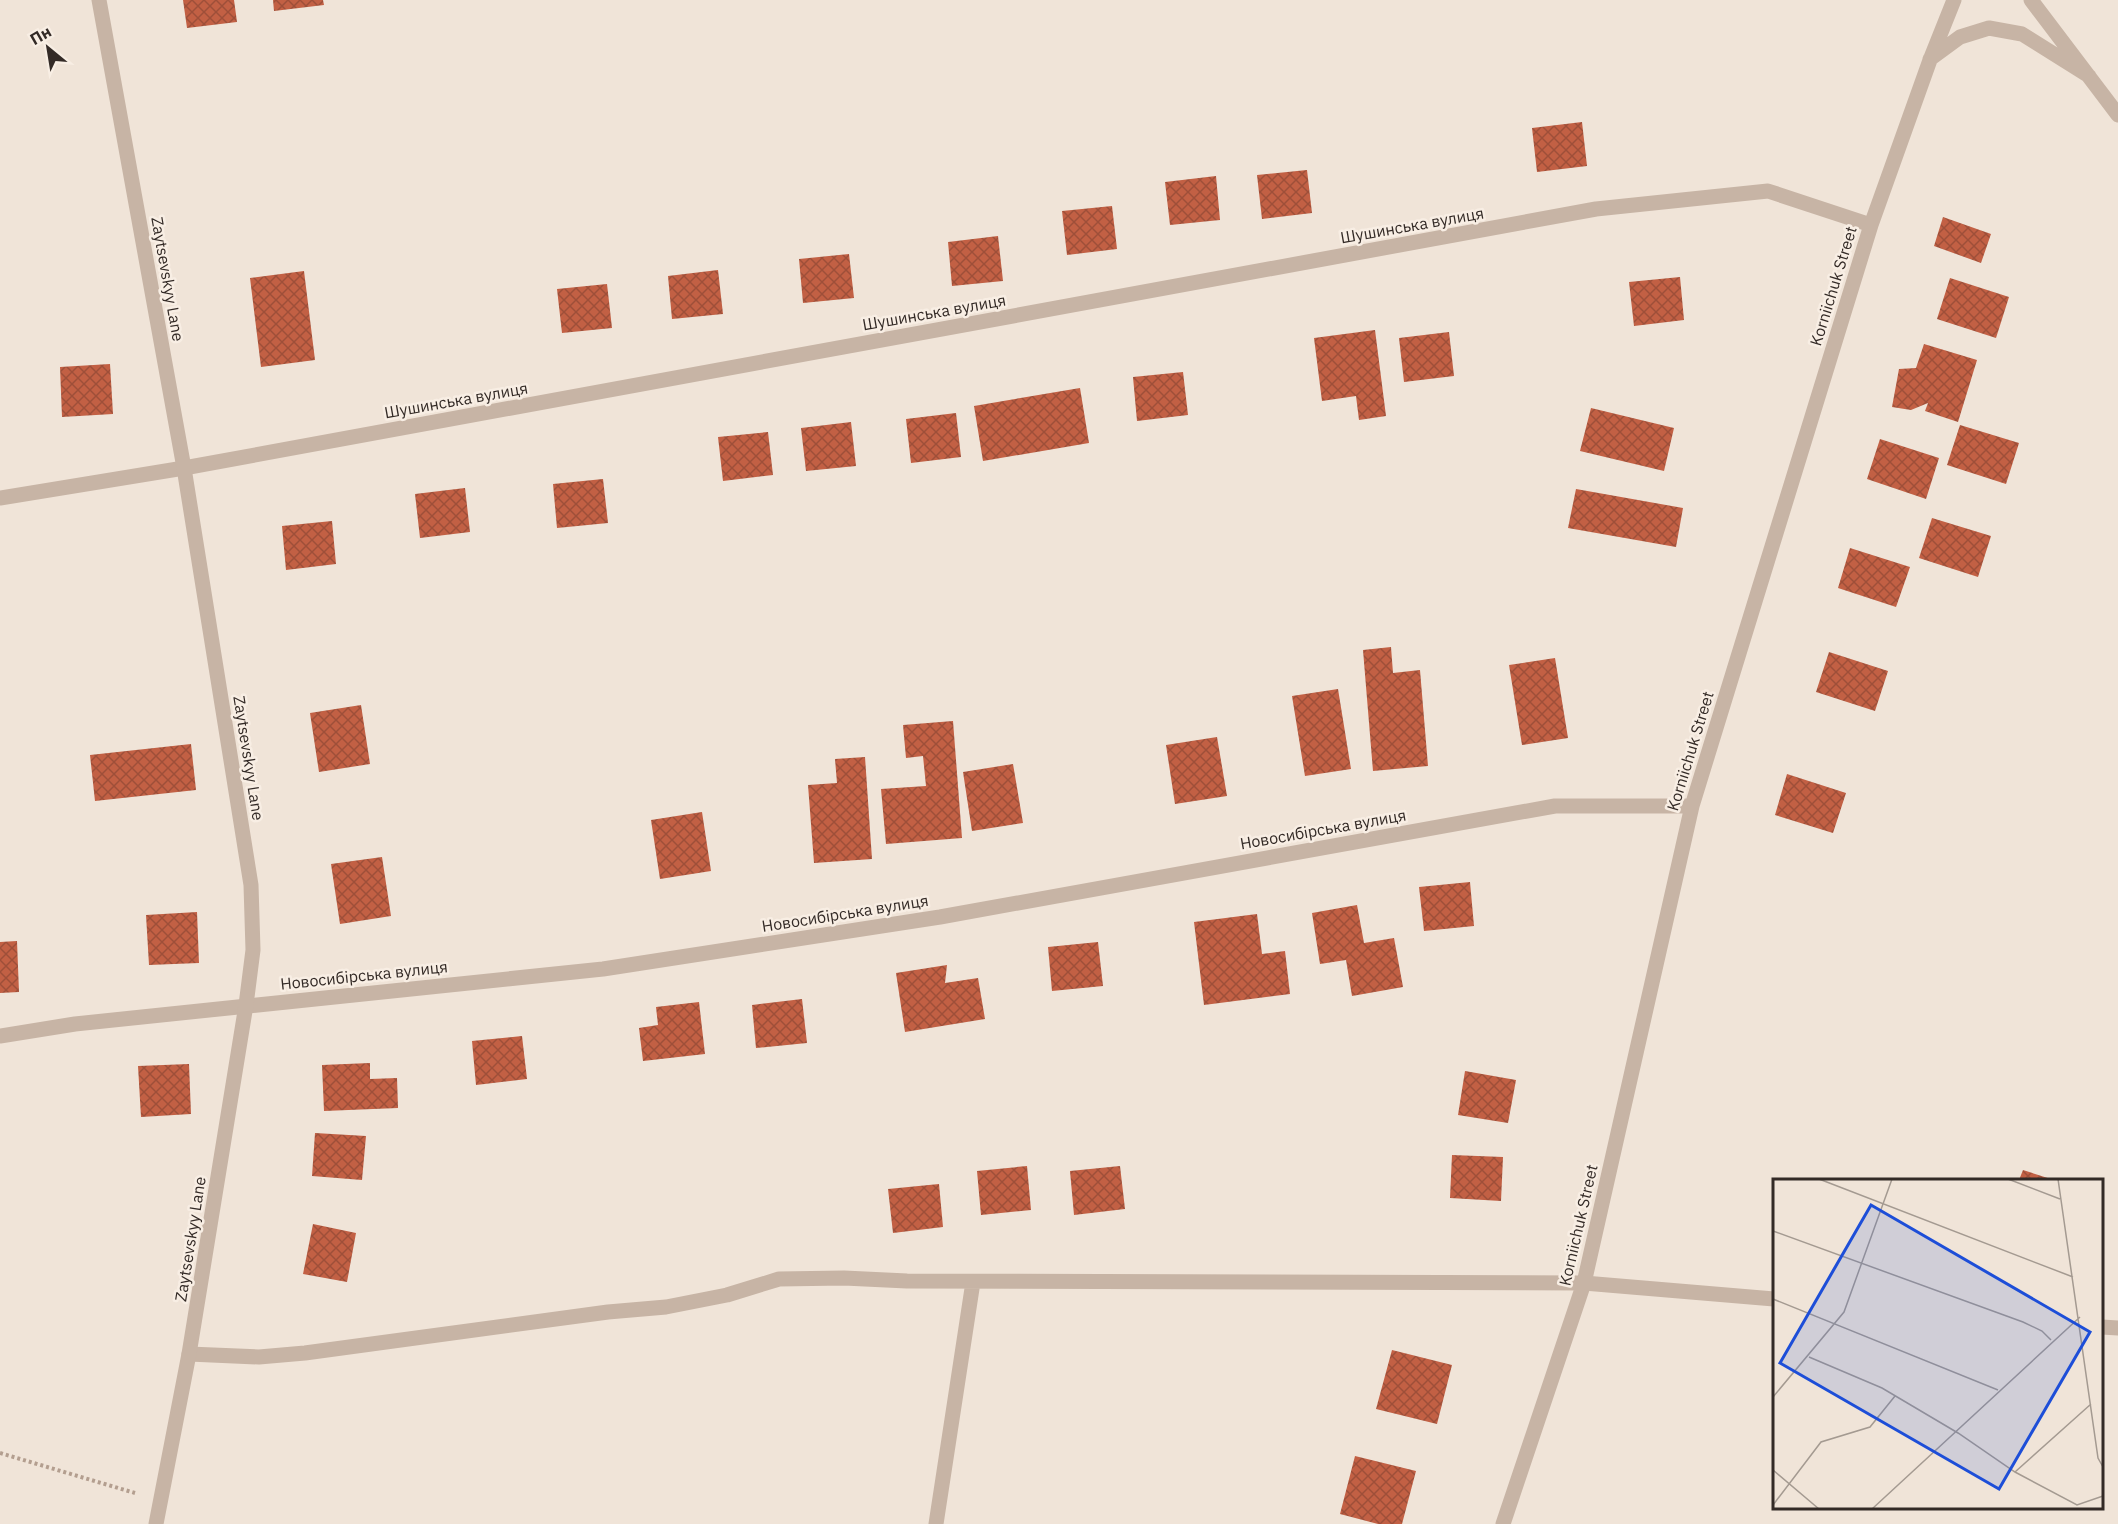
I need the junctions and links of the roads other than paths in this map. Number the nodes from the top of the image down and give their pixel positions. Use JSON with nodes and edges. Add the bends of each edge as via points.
{"nodes":[{"id":1,"x":99,"y":0,"type":"edge"},
{"id":2,"x":1954,"y":0,"type":"edge"},
{"id":3,"x":2031,"y":0,"type":"edge"},
{"id":4,"x":1930,"y":60,"type":"junction"},
{"id":5,"x":2088,"y":76,"type":"junction"},
{"id":6,"x":2118,"y":115,"type":"edge"},
{"id":7,"x":1871,"y":225,"type":"junction"},
{"id":8,"x":184,"y":468,"type":"junction"},
{"id":9,"x":0,"y":498,"type":"edge"},
{"id":10,"x":1692,"y":806,"type":"junction"},
{"id":11,"x":246,"y":1005,"type":"junction"},
{"id":12,"x":0,"y":1036,"type":"edge"},
{"id":13,"x":973,"y":1282,"type":"junction"},
{"id":14,"x":1584,"y":1283,"type":"junction"},
{"id":15,"x":1773,"y":1299,"type":"edge"},
{"id":16,"x":2103,"y":1327,"type":"edge"},
{"id":17,"x":2118,"y":1328,"type":"edge"},
{"id":18,"x":189,"y":1354,"type":"junction"},
{"id":19,"x":156,"y":1524,"type":"edge"},
{"id":20,"x":936,"y":1524,"type":"edge"},
{"id":21,"x":1503,"y":1524,"type":"edge"}],
"edges":[{"from":1,"to":8,"type":"street","name":"Zaytsevskyy Lane"},
{"from":2,"to":4,"type":"street","name":"Korniichuk Street"},
{"from":3,"to":5,"type":"street"},
{"from":4,"to":5,"type":"street","via":[[1960,37],[1989,28],[2022,34]]},
{"from":4,"to":7,"type":"street","name":"Korniichuk Street"},
{"from":5,"to":6,"type":"street"},
{"from":7,"to":8,"type":"street","name":"Шушинська вулиця","via":[[1768,191],[1596,209]]},
{"from":7,"to":10,"type":"street","name":"Korniichuk Street"},
{"from":8,"to":9,"type":"street","name":"Шушинська вулиця"},
{"from":8,"to":11,"type":"street","name":"Zaytsevskyy Lane","via":[[251,885],[253,950]]},
{"from":10,"to":11,"type":"street","name":"Новосибірська вулиця","via":[[1555,806],[940,917],[603,969]]},
{"from":10,"to":14,"type":"street","name":"Korniichuk Street"},
{"from":11,"to":12,"type":"street","name":"Новосибірська вулиця"},
{"from":11,"to":18,"type":"street","name":"Zaytsevskyy Lane"},
{"from":13,"to":14,"type":"street"},
{"from":13,"to":18,"type":"street","via":[[779,1280],[666,1307],[305,1353],[259,1357]]},
{"from":13,"to":20,"type":"street"},
{"from":14,"to":15,"type":"street"},
{"from":14,"to":21,"type":"street","name":"Korniichuk Street"},
{"from":16,"to":17,"type":"street"},
{"from":18,"to":19,"type":"street","name":"Zaytsevskyy Lane"}]}
